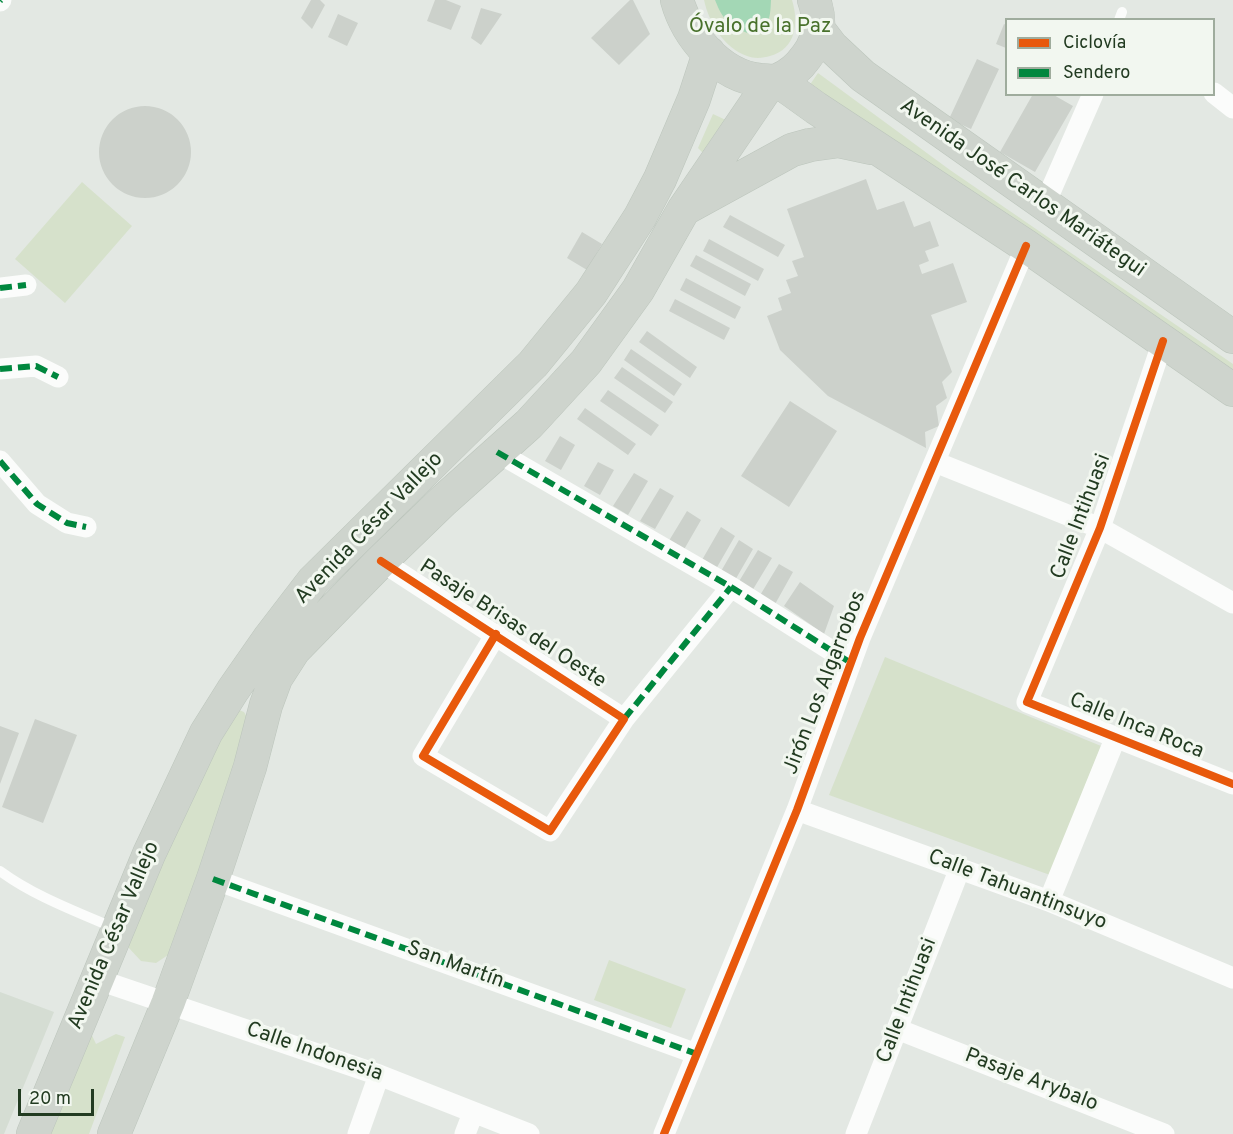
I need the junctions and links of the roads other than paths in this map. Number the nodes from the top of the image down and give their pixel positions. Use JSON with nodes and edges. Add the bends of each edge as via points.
{"nodes":[{"id":1,"x":677,"y":0,"type":"edge"},
{"id":2,"x":817,"y":15,"type":"edge"},
{"id":3,"x":709,"y":53,"type":"junction"},
{"id":4,"x":774,"y":81,"type":"junction"},
{"id":5,"x":1215,"y":84,"type":"edge"},
{"id":6,"x":1233,"y":87,"type":"edge"},
{"id":7,"x":1215,"y":94,"type":"edge"},
{"id":8,"x":1092,"y":96,"type":"edge"},
{"id":9,"x":1233,"y":108,"type":"edge"},
{"id":10,"x":880,"y":150,"type":"junction"},
{"id":11,"x":1044,"y":206,"type":"junction"},
{"id":12,"x":684,"y":209,"type":"junction"},
{"id":13,"x":1026,"y":246,"type":"junction"},
{"id":14,"x":26,"y":285,"type":"dead end"},
{"id":15,"x":0,"y":288,"type":"edge"},
{"id":16,"x":1233,"y":337,"type":"edge"},
{"id":17,"x":1163,"y":341,"type":"junction"},
{"id":18,"x":0,"y":369,"type":"edge"},
{"id":19,"x":58,"y":377,"type":"dead end"},
{"id":20,"x":1233,"y":390,"type":"edge"},
{"id":21,"x":497,"y":452,"type":"junction"},
{"id":22,"x":0,"y":462,"type":"edge"},
{"id":23,"x":935,"y":462,"type":"junction"},
{"id":24,"x":86,"y":527,"type":"dead end"},
{"id":25,"x":1100,"y":528,"type":"junction"},
{"id":26,"x":381,"y":561,"type":"junction"},
{"id":27,"x":731,"y":587,"type":"junction"},
{"id":28,"x":1233,"y":603,"type":"edge"},
{"id":29,"x":496,"y":634,"type":"junction"},
{"id":30,"x":851,"y":663,"type":"junction"},
{"id":31,"x":1027,"y":702,"type":"joint"},
{"id":32,"x":624,"y":719,"type":"junction"},
{"id":33,"x":1115,"y":739,"type":"junction"},
{"id":34,"x":1233,"y":784,"type":"edge"},
{"id":35,"x":797,"y":810,"type":"junction"},
{"id":36,"x":960,"y":868,"type":"junction"},
{"id":37,"x":0,"y":871,"type":"edge"},
{"id":38,"x":213,"y":879,"type":"junction"},
{"id":39,"x":1049,"y":901,"type":"junction"},
{"id":40,"x":117,"y":929,"type":"junction"},
{"id":41,"x":1233,"y":978,"type":"edge"},
{"id":42,"x":96,"y":979,"type":"junction"},
{"id":43,"x":168,"y":1003,"type":"junction"},
{"id":44,"x":897,"y":1029,"type":"junction"},
{"id":45,"x":697,"y":1054,"type":"junction"},
{"id":46,"x":379,"y":1075,"type":"junction"},
{"id":47,"x":473,"y":1113,"type":"junction"},
{"id":48,"x":116,"y":1133,"type":"edge"},
{"id":49,"x":33,"y":1134,"type":"edge"},
{"id":50,"x":358,"y":1134,"type":"edge"},
{"id":51,"x":465,"y":1134,"type":"edge"},
{"id":52,"x":529,"y":1134,"type":"edge"},
{"id":53,"x":664,"y":1134,"type":"edge"},
{"id":54,"x":856,"y":1134,"type":"edge"},
{"id":55,"x":1164,"y":1134,"type":"edge"}],
"edges":[{"from":1,"to":3,"type":"main road","via":[[693,34]]},
{"from":2,"to":4,"type":"main road","via":[[812,50],[797,69]]},
{"from":2,"to":11,"type":"main road","name":"Avenida José Carlos Mariátegui","via":[[832,47],[863,76]]},
{"from":3,"to":4,"type":"main road","via":[[729,69],[751,79]]},
{"from":3,"to":40,"type":"main road","name":"Avenida César Vallejo","via":[[660,179],[591,292],[533,364],[313,581],[233,690],[206,733]]},
{"from":4,"to":10,"type":"main road"},
{"from":4,"to":12,"type":"main road","name":"Avenida César Vallejo"},
{"from":5,"to":6,"type":"street"},
{"from":7,"to":9,"type":"street"},
{"from":8,"to":11,"type":"street"},
{"from":10,"to":12,"type":"main road","via":[[839,141],[792,150]]},
{"from":10,"to":13,"type":"main road"},
{"from":11,"to":16,"type":"main road","name":"Avenida José Carlos Mariátegui"},
{"from":12,"to":21,"type":"main road","name":"Avenida César Vallejo","via":[[612,329],[558,394]]},
{"from":13,"to":17,"type":"main road"},
{"from":13,"to":23,"type":"street","name":"Jirón Los Algarrobos"},
{"from":14,"to":15,"type":"street"},
{"from":17,"to":20,"type":"main road"},
{"from":17,"to":25,"type":"street","name":"Calle Intihuasi"},
{"from":18,"to":19,"type":"street","via":[[36,366]]},
{"from":21,"to":26,"type":"main road","name":"Avenida César Vallejo"},
{"from":21,"to":27,"type":"street"},
{"from":22,"to":24,"type":"street","via":[[37,504],[67,523]]},
{"from":23,"to":25,"type":"street"},
{"from":23,"to":30,"type":"street","name":"Jirón Los Algarrobos"},
{"from":25,"to":28,"type":"street"},
{"from":25,"to":31,"type":"street","name":"Calle Intihuasi"},
{"from":26,"to":29,"type":"street","name":"Pasaje Brisas del Oeste"},
{"from":26,"to":38,"type":"main road","name":"Avenida César Vallejo","via":[[294,650],[276,678]]},
{"from":27,"to":30,"type":"street"},
{"from":27,"to":32,"type":"street"},
{"from":29,"to":32,"type":"street","name":"Pasaje Brisas del Oeste"},
{"from":29,"to":32,"type":"street","via":[[423,756],[550,831]]},
{"from":30,"to":35,"type":"street","name":"Jirón Los Algarrobos"},
{"from":31,"to":33,"type":"street","name":"Calle Inca Roca"},
{"from":33,"to":34,"type":"street","name":"Calle Inca Roca"},
{"from":33,"to":39,"type":"street"},
{"from":35,"to":36,"type":"street","name":"Calle Tahuantinsuyo"},
{"from":35,"to":45,"type":"street","name":"Jirón Los Algarrobos"},
{"from":36,"to":39,"type":"street","name":"Calle Tahuantinsuyo"},
{"from":36,"to":44,"type":"street","name":"Calle Intihuasi"},
{"from":37,"to":40,"type":"lane","via":[[64,907]]},
{"from":38,"to":43,"type":"main road","name":"Avenida César Vallejo"},
{"from":38,"to":45,"type":"street","name":"San Martín"},
{"from":39,"to":41,"type":"street","name":"Calle Tahuantinsuyo"},
{"from":40,"to":42,"type":"main road","name":"Avenida César Vallejo"},
{"from":42,"to":43,"type":"street","name":"Calle Indonesia"},
{"from":42,"to":49,"type":"main road","name":"Avenida César Vallejo"},
{"from":43,"to":46,"type":"street","name":"Calle Indonesia"},
{"from":43,"to":48,"type":"main road","name":"Avenida César Vallejo"},
{"from":44,"to":54,"type":"street","name":"Calle Intihuasi"},
{"from":44,"to":55,"type":"street","name":"Pasaje Arybalo"},
{"from":45,"to":53,"type":"street","name":"Jirón Los Algarrobos"},
{"from":46,"to":47,"type":"street","name":"Calle Indonesia"},
{"from":46,"to":50,"type":"street"},
{"from":47,"to":51,"type":"street"},
{"from":47,"to":52,"type":"street","name":"Calle Indonesia"}]}
